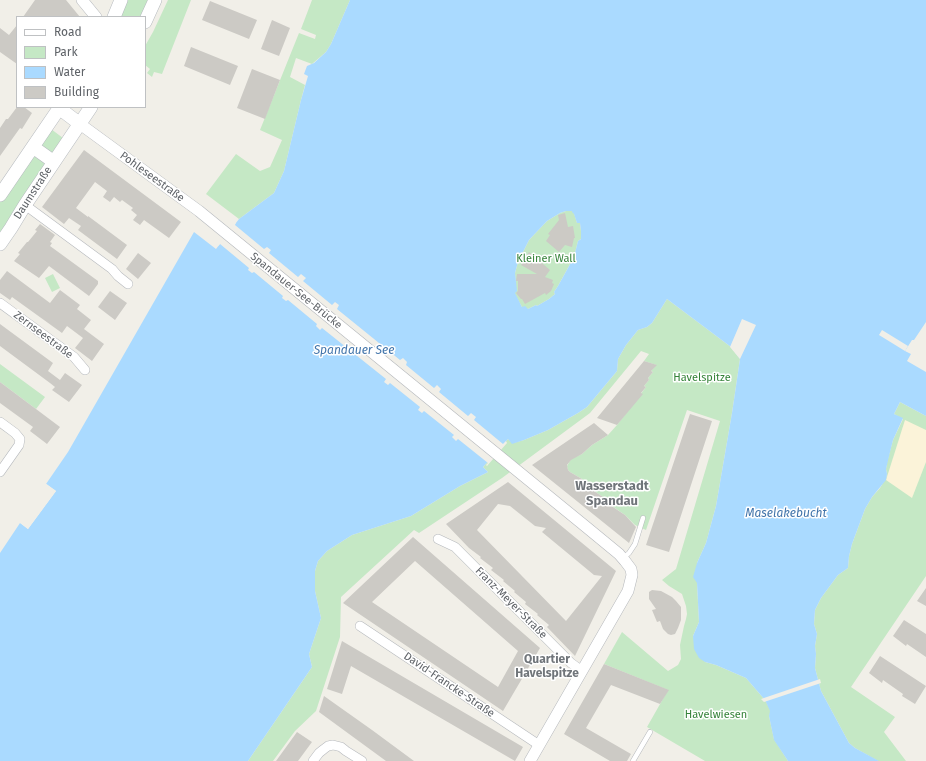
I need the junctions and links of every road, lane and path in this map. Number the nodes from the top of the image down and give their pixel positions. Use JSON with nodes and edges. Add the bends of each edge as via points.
{"nodes":[{"id":1,"x":82,"y":0,"type":"edge"},
{"id":2,"x":121,"y":0,"type":"edge"},
{"id":3,"x":155,"y":0,"type":"edge"},
{"id":4,"x":95,"y":16,"type":"edge"},
{"id":5,"x":114,"y":16,"type":"edge"},
{"id":6,"x":146,"y":20,"type":"edge"},
{"id":7,"x":59,"y":108,"type":"edge"},
{"id":8,"x":90,"y":108,"type":"edge"},
{"id":9,"x":80,"y":124,"type":"junction"},
{"id":10,"x":33,"y":146,"type":"junction"},
{"id":11,"x":54,"y":162,"type":"junction"},
{"id":12,"x":1,"y":192,"type":"edge"},
{"id":13,"x":25,"y":205,"type":"junction"},
{"id":14,"x":223,"y":232,"type":"joint"},
{"id":15,"x":0,"y":244,"type":"edge"},
{"id":16,"x":128,"y":284,"type":"dead end"},
{"id":17,"x":0,"y":303,"type":"edge"},
{"id":18,"x":84,"y":370,"type":"dead end"},
{"id":19,"x":0,"y":422,"type":"edge"},
{"id":20,"x":0,"y":472,"type":"edge"},
{"id":21,"x":643,"y":518,"type":"dead end"},
{"id":22,"x":438,"y":539,"type":"dead end"},
{"id":23,"x":623,"y":558,"type":"junction"},
{"id":24,"x":360,"y":626,"type":"dead end"},
{"id":25,"x":582,"y":671,"type":"junction"},
{"id":26,"x":650,"y":732,"type":"dead end"},
{"id":27,"x":539,"y":745,"type":"junction"},
{"id":28,"x":313,"y":761,"type":"edge"},
{"id":29,"x":362,"y":761,"type":"edge"},
{"id":30,"x":530,"y":761,"type":"edge"},
{"id":31,"x":633,"y":761,"type":"edge"}],
"edges":[{"from":1,"to":4,"type":"street"},
{"from":2,"to":5,"type":"main road"},
{"from":3,"to":6,"type":"main road"},
{"from":7,"to":9,"type":"main road"},
{"from":7,"to":10,"type":"main road"},
{"from":8,"to":9,"type":"main road","name":"Daumstraße"},
{"from":9,"to":11,"type":"main road","name":"Daumstraße"},
{"from":9,"to":14,"type":"street","name":"Pohleseestraße","via":[[199,211]]},
{"from":10,"to":11,"type":"main road","name":"Daumstraße"},
{"from":10,"to":12,"type":"main road"},
{"from":11,"to":13,"type":"main road","name":"Daumstraße"},
{"from":13,"to":15,"type":"main road","name":"Daumstraße"},
{"from":13,"to":16,"type":"street","via":[[112,269]]},
{"from":14,"to":23,"type":"street","name":"Spandauer-See-Brücke"},
{"from":17,"to":18,"type":"street","name":"Zernseestraße","via":[[74,357]]},
{"from":19,"to":20,"type":"street","via":[[20,439],[19,445]]},
{"from":21,"to":23,"type":"lane","via":[[635,544]]},
{"from":22,"to":25,"type":"street","name":"Franz-Meyer-Straße","via":[[455,546],[572,665]]},
{"from":23,"to":25,"type":"street","via":[[632,575],[628,591]]},
{"from":24,"to":27,"type":"street","name":"David-Francke-Straße"},
{"from":25,"to":27,"type":"street"},
{"from":26,"to":31,"type":"lane"},
{"from":27,"to":30,"type":"street"},
{"from":28,"to":29,"type":"street","via":[[324,749],[333,745]]}]}
